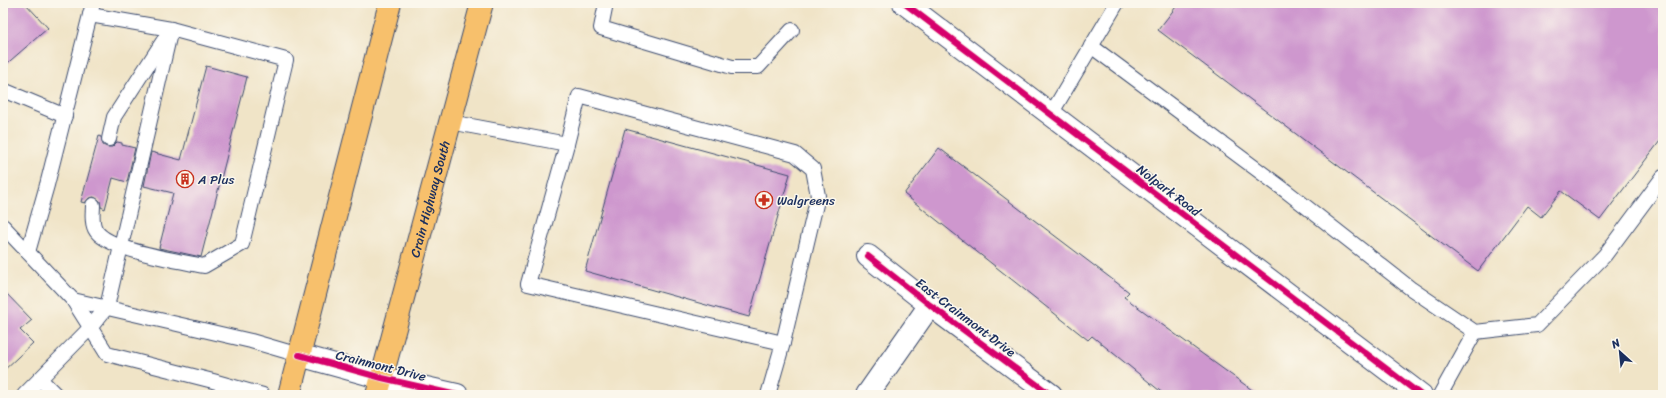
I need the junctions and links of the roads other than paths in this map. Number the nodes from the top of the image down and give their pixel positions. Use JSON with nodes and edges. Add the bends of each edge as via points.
{"nodes":[{"id":1,"x":390,"y":3,"type":"edge"},
{"id":2,"x":606,"y":3,"type":"edge"},
{"id":3,"x":904,"y":3,"type":"edge"},
{"id":4,"x":1117,"y":3,"type":"edge"},
{"id":5,"x":486,"y":4,"type":"edge"},
{"id":6,"x":91,"y":9,"type":"edge"},
{"id":7,"x":171,"y":29,"type":"junction"},
{"id":8,"x":792,"y":30,"type":"dead end"},
{"id":9,"x":1091,"y":46,"type":"junction"},
{"id":10,"x":3,"y":90,"type":"edge"},
{"id":11,"x":1051,"y":114,"type":"junction"},
{"id":12,"x":64,"y":116,"type":"junction"},
{"id":13,"x":450,"y":122,"type":"junction"},
{"id":14,"x":109,"y":139,"type":"dead end"},
{"id":15,"x":567,"y":144,"type":"junction"},
{"id":16,"x":1663,"y":177,"type":"edge"},
{"id":17,"x":93,"y":205,"type":"dead end"},
{"id":18,"x":3,"y":226,"type":"edge"},
{"id":19,"x":121,"y":247,"type":"junction"},
{"id":20,"x":28,"y":252,"type":"junction"},
{"id":21,"x":868,"y":256,"type":"dead end"},
{"id":22,"x":73,"y":300,"type":"junction"},
{"id":23,"x":930,"y":305,"type":"junction"},
{"id":24,"x":107,"y":307,"type":"junction"},
{"id":25,"x":90,"y":328,"type":"junction"},
{"id":26,"x":1475,"y":332,"type":"junction"},
{"id":27,"x":783,"y":343,"type":"junction"},
{"id":28,"x":299,"y":355,"type":"junction"},
{"id":29,"x":40,"y":379,"type":"junction"},
{"id":30,"x":379,"y":386,"type":"edge"},
{"id":31,"x":24,"y":395,"type":"edge"},
{"id":32,"x":56,"y":395,"type":"edge"},
{"id":33,"x":263,"y":395,"type":"edge"},
{"id":34,"x":289,"y":395,"type":"edge"},
{"id":35,"x":457,"y":395,"type":"edge"},
{"id":36,"x":768,"y":395,"type":"edge"},
{"id":37,"x":866,"y":395,"type":"edge"},
{"id":38,"x":1051,"y":395,"type":"edge"},
{"id":39,"x":1420,"y":395,"type":"edge"},
{"id":40,"x":1440,"y":395,"type":"edge"}],
"edges":[{"from":1,"to":28,"type":"main road"},
{"from":2,"to":8,"type":"lane","via":[[601,28],[732,67],[758,67]]},
{"from":3,"to":11,"type":"street","name":"Nolpark Road"},
{"from":4,"to":9,"type":"lane"},
{"from":5,"to":13,"type":"main road","name":"Crain Highway South"},
{"from":6,"to":7,"type":"lane"},
{"from":6,"to":12,"type":"lane"},
{"from":7,"to":14,"type":"lane","via":[[114,117]]},
{"from":7,"to":19,"type":"lane"},
{"from":7,"to":19,"type":"lane","via":[[286,60],[242,244],[204,266]]},
{"from":9,"to":11,"type":"lane"},
{"from":9,"to":26,"type":"lane","via":[[1286,191],[1410,288]]},
{"from":10,"to":12,"type":"lane"},
{"from":11,"to":39,"type":"street","name":"Nolpark Road"},
{"from":12,"to":20,"type":"lane"},
{"from":13,"to":15,"type":"lane"},
{"from":13,"to":30,"type":"main road","name":"Crain Highway South"},
{"from":15,"to":27,"type":"lane","via":[[528,284]]},
{"from":15,"to":27,"type":"lane","via":[[579,96],[795,154],[813,169],[818,196]]},
{"from":16,"to":26,"type":"lane","via":[[1605,255],[1537,325]]},
{"from":17,"to":19,"type":"lane","via":[[92,221],[95,230]]},
{"from":18,"to":20,"type":"lane"},
{"from":19,"to":24,"type":"lane"},
{"from":20,"to":22,"type":"lane"},
{"from":21,"to":23,"type":"street","name":"East Crainmont Drive"},
{"from":22,"to":24,"type":"lane"},
{"from":22,"to":25,"type":"lane"},
{"from":23,"to":37,"type":"street","name":"East Crainmont Drive"},
{"from":23,"to":38,"type":"street","name":"East Crainmont Drive"},
{"from":24,"to":25,"type":"lane"},
{"from":24,"to":28,"type":"lane","via":[[252,341]]},
{"from":25,"to":29,"type":"lane"},
{"from":25,"to":33,"type":"lane","via":[[107,354]]},
{"from":26,"to":40,"type":"lane"},
{"from":27,"to":36,"type":"lane"},
{"from":28,"to":30,"type":"street","name":"Crainmont Drive"},
{"from":28,"to":34,"type":"main road"},
{"from":29,"to":31,"type":"lane"},
{"from":29,"to":32,"type":"lane"},
{"from":30,"to":35,"type":"street","name":"Crainmont Drive"}]}
